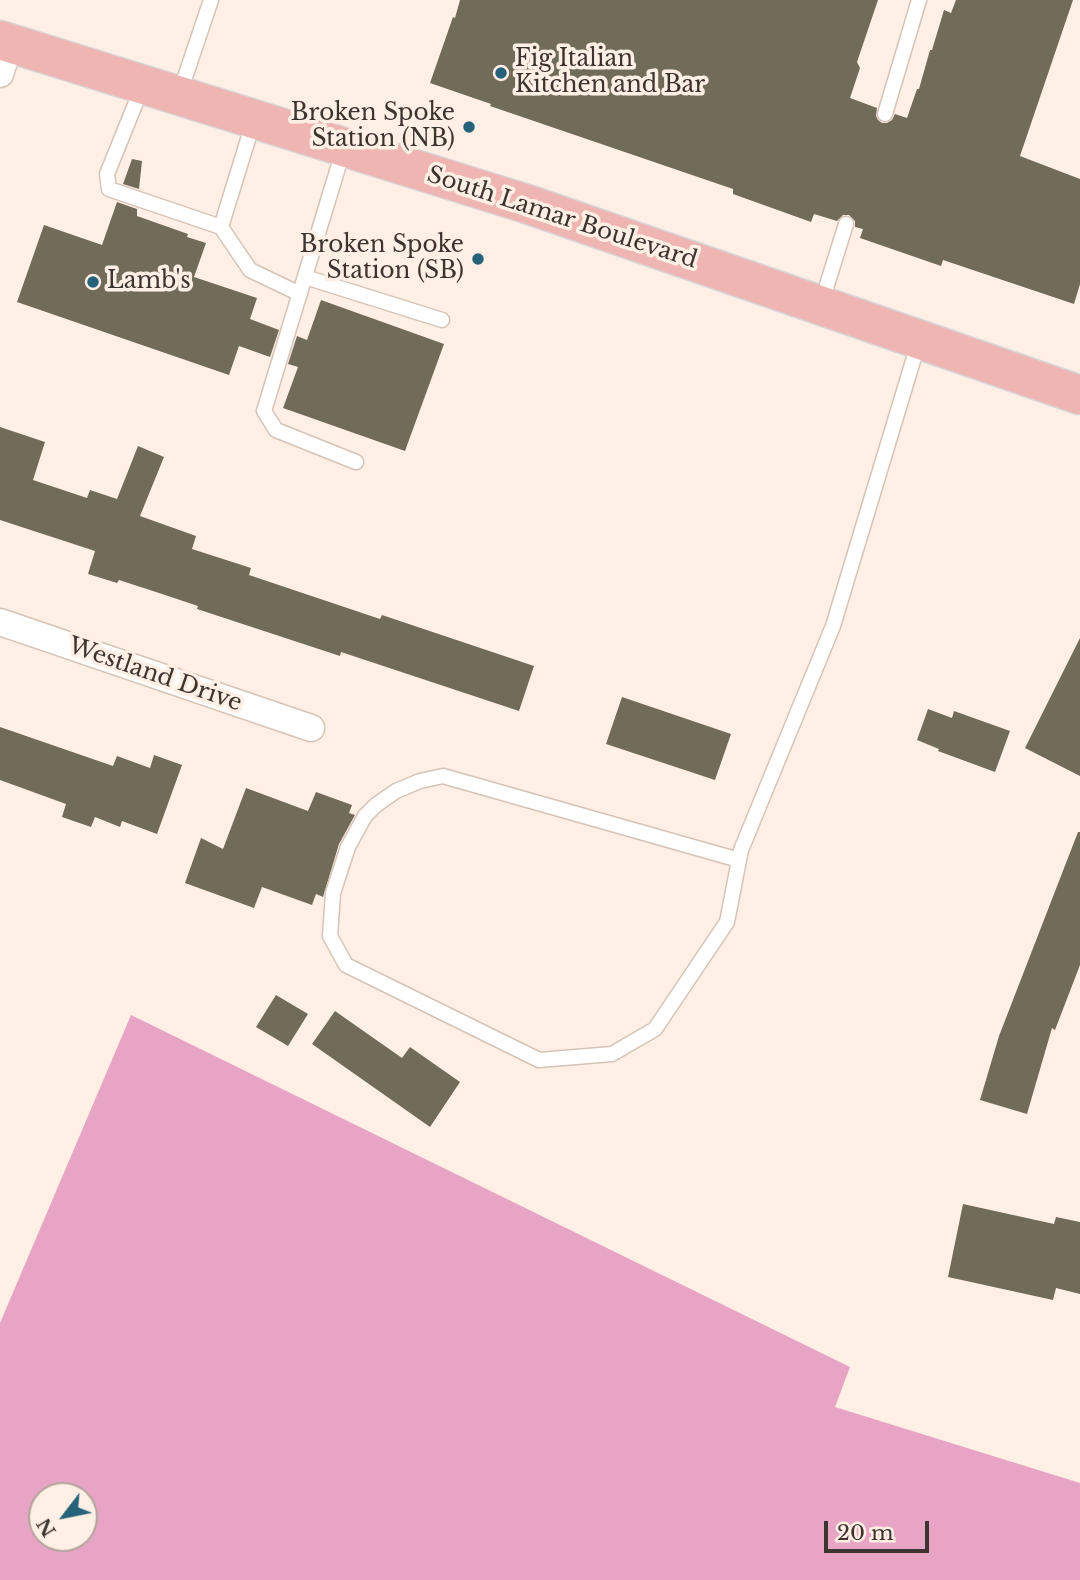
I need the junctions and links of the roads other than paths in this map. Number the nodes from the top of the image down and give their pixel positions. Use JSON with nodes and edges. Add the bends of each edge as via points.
{"nodes":[{"id":1,"x":211,"y":0,"type":"edge"},
{"id":2,"x":919,"y":0,"type":"edge"},
{"id":3,"x":3,"y":52,"type":"edge"},
{"id":4,"x":161,"y":91,"type":"junction"},
{"id":5,"x":885,"y":114,"type":"dead end"},
{"id":6,"x":254,"y":120,"type":"junction"},
{"id":7,"x":344,"y":147,"type":"junction"},
{"id":8,"x":846,"y":224,"type":"dead end"},
{"id":9,"x":221,"y":227,"type":"junction"},
{"id":10,"x":305,"y":277,"type":"junction"},
{"id":11,"x":300,"y":294,"type":"junction"},
{"id":12,"x":821,"y":305,"type":"junction"},
{"id":13,"x":442,"y":320,"type":"dead end"},
{"id":14,"x":919,"y":340,"type":"junction"},
{"id":15,"x":1080,"y":395,"type":"edge"},
{"id":16,"x":356,"y":462,"type":"dead end"},
{"id":17,"x":0,"y":622,"type":"edge"},
{"id":18,"x":311,"y":728,"type":"dead end"},
{"id":19,"x":739,"y":860,"type":"junction"}],
"edges":[{"from":1,"to":4,"type":"lane"},
{"from":2,"to":5,"type":"lane"},
{"from":3,"to":4,"type":"main road","name":"South Lamar Boulevard"},
{"from":4,"to":6,"type":"main road","name":"South Lamar Boulevard"},
{"from":4,"to":9,"type":"lane","via":[[107,174],[109,189]]},
{"from":6,"to":7,"type":"main road","name":"South Lamar Boulevard"},
{"from":6,"to":9,"type":"lane"},
{"from":7,"to":10,"type":"lane"},
{"from":7,"to":12,"type":"main road","name":"South Lamar Boulevard"},
{"from":8,"to":12,"type":"lane"},
{"from":9,"to":11,"type":"lane","via":[[250,270]]},
{"from":10,"to":11,"type":"lane"},
{"from":10,"to":13,"type":"lane"},
{"from":11,"to":16,"type":"lane","via":[[264,411],[276,430]]},
{"from":12,"to":14,"type":"main road","name":"South Lamar Boulevard"},
{"from":14,"to":15,"type":"main road","name":"South Lamar Boulevard"},
{"from":14,"to":19,"type":"lane","via":[[833,626]]},
{"from":17,"to":18,"type":"street","name":"Westland Drive"},
{"from":19,"to":19,"type":"lane","via":[[727,922],[655,1029],[612,1055],[539,1060],[346,965],[330,936],[333,893],[348,847],[365,816],[396,791],[443,776]]}]}
